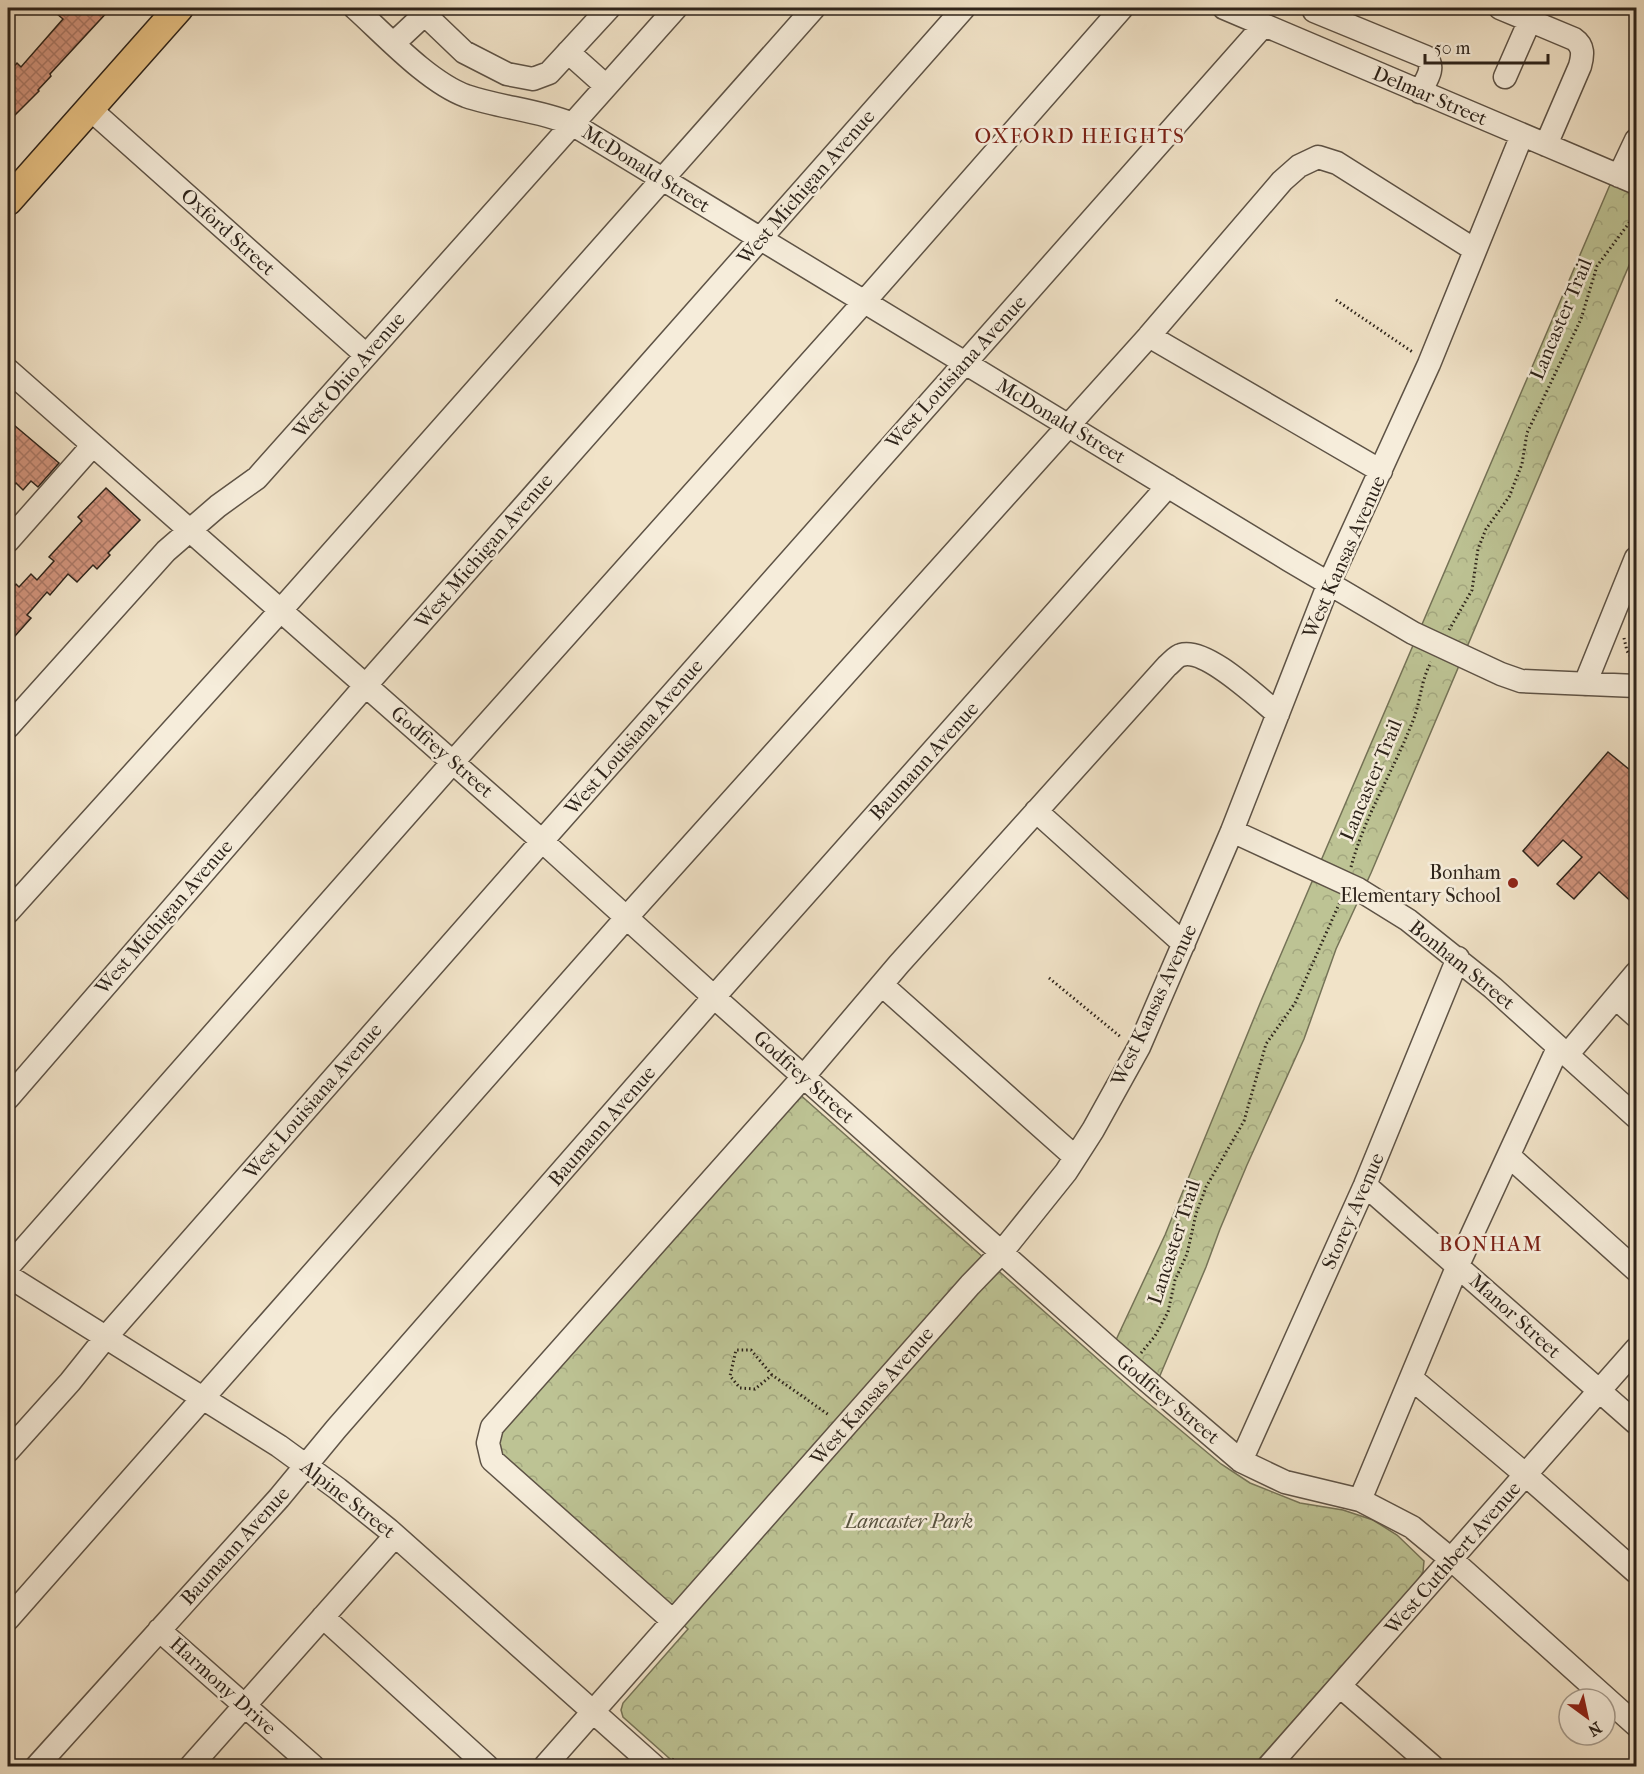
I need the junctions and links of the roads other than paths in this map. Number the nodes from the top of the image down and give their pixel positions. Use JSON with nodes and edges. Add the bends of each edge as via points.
{"nodes":[{"id":1,"x":179,"y":8,"type":"edge"},
{"id":2,"x":355,"y":8,"type":"edge"},
{"id":3,"x":609,"y":8,"type":"edge"},
{"id":4,"x":676,"y":8,"type":"edge"},
{"id":5,"x":814,"y":8,"type":"edge"},
{"id":6,"x":964,"y":8,"type":"edge"},
{"id":7,"x":1122,"y":8,"type":"edge"},
{"id":8,"x":1500,"y":8,"type":"edge"},
{"id":9,"x":1315,"y":9,"type":"edge"},
{"id":10,"x":1234,"y":10,"type":"edge"},
{"id":11,"x":421,"y":11,"type":"edge"},
{"id":12,"x":1530,"y":20,"type":"junction"},
{"id":13,"x":1264,"y":26,"type":"junction"},
{"id":14,"x":1300,"y":41,"type":"junction"},
{"id":15,"x":394,"y":43,"type":"junction"},
{"id":16,"x":568,"y":52,"type":"junction"},
{"id":17,"x":1505,"y":77,"type":"dead end"},
{"id":18,"x":606,"y":86,"type":"junction"},
{"id":19,"x":1420,"y":92,"type":"junction"},
{"id":20,"x":90,"y":109,"type":"junction"},
{"id":21,"x":573,"y":124,"type":"junction"},
{"id":22,"x":1522,"y":135,"type":"junction"},
{"id":23,"x":1636,"y":140,"type":"edge"},
{"id":24,"x":1546,"y":145,"type":"junction"},
{"id":25,"x":663,"y":179,"type":"junction"},
{"id":26,"x":1628,"y":180,"type":"edge"},
{"id":27,"x":8,"y":201,"type":"edge"},
{"id":28,"x":760,"y":239,"type":"junction"},
{"id":29,"x":1475,"y":250,"type":"junction"},
{"id":30,"x":864,"y":302,"type":"junction"},
{"id":31,"x":1149,"y":336,"type":"junction"},
{"id":32,"x":366,"y":355,"type":"junction"},
{"id":33,"x":965,"y":362,"type":"junction"},
{"id":34,"x":8,"y":370,"type":"edge"},
{"id":35,"x":1068,"y":424,"type":"junction"},
{"id":36,"x":93,"y":445,"type":"junction"},
{"id":37,"x":1381,"y":471,"type":"junction"},
{"id":38,"x":1168,"y":486,"type":"junction"},
{"id":39,"x":191,"y":530,"type":"junction"},
{"id":40,"x":9,"y":536,"type":"edge"},
{"id":41,"x":1636,"y":558,"type":"edge"},
{"id":42,"x":1329,"y":584,"type":"junction"},
{"id":43,"x":281,"y":610,"type":"junction"},
{"id":44,"x":1585,"y":684,"type":"junction"},
{"id":45,"x":366,"y":685,"type":"junction"},
{"id":46,"x":1636,"y":686,"type":"edge"},
{"id":47,"x":12,"y":714,"type":"edge"},
{"id":48,"x":1278,"y":714,"type":"junction"},
{"id":49,"x":453,"y":762,"type":"junction"},
{"id":50,"x":1036,"y":811,"type":"junction"},
{"id":51,"x":1232,"y":831,"type":"junction"},
{"id":52,"x":542,"y":841,"type":"junction"},
{"id":53,"x":8,"y":912,"type":"edge"},
{"id":54,"x":627,"y":917,"type":"junction"},
{"id":55,"x":1184,"y":944,"type":"junction"},
{"id":56,"x":1458,"y":958,"type":"junction"},
{"id":57,"x":1636,"y":973,"type":"edge"},
{"id":58,"x":882,"y":985,"type":"junction"},
{"id":59,"x":714,"y":998,"type":"junction"},
{"id":60,"x":1616,"y":998,"type":"junction"},
{"id":61,"x":1636,"y":1016,"type":"edge"},
{"id":62,"x":1563,"y":1052,"type":"junction"},
{"id":63,"x":804,"y":1076,"type":"junction"},
{"id":64,"x":8,"y":1098,"type":"edge"},
{"id":65,"x":1636,"y":1117,"type":"edge"},
{"id":66,"x":1509,"y":1156,"type":"junction"},
{"id":67,"x":1075,"y":1157,"type":"junction"},
{"id":68,"x":1365,"y":1185,"type":"junction"},
{"id":69,"x":1001,"y":1253,"type":"junction"},
{"id":70,"x":1458,"y":1265,"type":"junction"},
{"id":71,"x":8,"y":1267,"type":"edge"},
{"id":72,"x":1636,"y":1270,"type":"edge"},
{"id":73,"x":8,"y":1276,"type":"edge"},
{"id":74,"x":106,"y":1337,"type":"junction"},
{"id":75,"x":1636,"y":1348,"type":"edge"},
{"id":76,"x":1411,"y":1378,"type":"junction"},
{"id":77,"x":1599,"y":1391,"type":"junction"},
{"id":78,"x":202,"y":1397,"type":"junction"},
{"id":79,"x":1636,"y":1423,"type":"edge"},
{"id":80,"x":8,"y":1451,"type":"edge"},
{"id":81,"x":1241,"y":1461,"type":"junction"},
{"id":82,"x":306,"y":1464,"type":"junction"},
{"id":83,"x":1526,"y":1475,"type":"junction"},
{"id":84,"x":1360,"y":1500,"type":"junction"},
{"id":85,"x":395,"y":1536,"type":"junction"},
{"id":86,"x":1452,"y":1560,"type":"junction"},
{"id":87,"x":1636,"y":1572,"type":"edge"},
{"id":88,"x":322,"y":1617,"type":"junction"},
{"id":89,"x":8,"y":1619,"type":"edge"},
{"id":90,"x":673,"y":1621,"type":"junction"},
{"id":91,"x":159,"y":1630,"type":"junction"},
{"id":92,"x":1341,"y":1686,"type":"junction"},
{"id":93,"x":245,"y":1706,"type":"junction"},
{"id":94,"x":592,"y":1713,"type":"junction"},
{"id":95,"x":1636,"y":1725,"type":"edge"},
{"id":96,"x":663,"y":1763,"type":"edge"},
{"id":97,"x":38,"y":1767,"type":"edge"},
{"id":98,"x":191,"y":1767,"type":"edge"},
{"id":99,"x":313,"y":1767,"type":"edge"},
{"id":100,"x":488,"y":1767,"type":"edge"},
{"id":101,"x":545,"y":1767,"type":"edge"},
{"id":102,"x":1269,"y":1767,"type":"edge"},
{"id":103,"x":1432,"y":1767,"type":"edge"}],
"edges":[{"from":1,"to":20,"type":"main road"},
{"from":2,"to":15,"type":"street","name":"McDonald Street"},
{"from":3,"to":16,"type":"street"},
{"from":4,"to":18,"type":"street","name":"West Ohio Avenue"},
{"from":5,"to":25,"type":"street"},
{"from":6,"to":28,"type":"street","name":"West Michigan Avenue"},
{"from":7,"to":30,"type":"street"},
{"from":8,"to":12,"type":"street"},
{"from":9,"to":14,"type":"street"},
{"from":9,"to":19,"type":"street","via":[[1426,57],[1431,68]]},
{"from":10,"to":13,"type":"street","name":"Delmar Street"},
{"from":11,"to":15,"type":"street"},
{"from":11,"to":16,"type":"street","via":[[464,51],[507,74],[533,79],[549,73]]},
{"from":12,"to":17,"type":"street"},
{"from":12,"to":24,"type":"street","via":[[1574,39],[1582,48],[1580,66]]},
{"from":13,"to":14,"type":"street","name":"Delmar Street"},
{"from":13,"to":33,"type":"street","name":"West Louisiana Avenue"},
{"from":14,"to":19,"type":"street","name":"Delmar Street"},
{"from":15,"to":21,"type":"street","name":"McDonald Street","via":[[456,92]]},
{"from":16,"to":18,"type":"street"},
{"from":18,"to":21,"type":"street","name":"West Ohio Avenue"},
{"from":19,"to":22,"type":"street","name":"Delmar Street"},
{"from":20,"to":27,"type":"main road"},
{"from":20,"to":32,"type":"street","name":"Oxford Street"},
{"from":21,"to":25,"type":"street","name":"McDonald Street"},
{"from":21,"to":32,"type":"street","name":"West Ohio Avenue"},
{"from":22,"to":24,"type":"street","name":"Delmar Street"},
{"from":22,"to":29,"type":"street","name":"West Kansas Avenue"},
{"from":23,"to":26,"type":"street"},
{"from":24,"to":26,"type":"street","name":"Delmar Street"},
{"from":25,"to":28,"type":"street","name":"McDonald Street"},
{"from":25,"to":43,"type":"street"},
{"from":28,"to":30,"type":"street","name":"McDonald Street"},
{"from":28,"to":45,"type":"street","name":"West Michigan Avenue"},
{"from":29,"to":31,"type":"street","via":[[1338,164],[1318,157],[1282,180]]},
{"from":29,"to":37,"type":"street","name":"West Kansas Avenue"},
{"from":30,"to":33,"type":"street","name":"McDonald Street"},
{"from":30,"to":49,"type":"street"},
{"from":31,"to":35,"type":"street"},
{"from":31,"to":37,"type":"street"},
{"from":32,"to":39,"type":"street","name":"West Ohio Avenue","via":[[257,478]]},
{"from":33,"to":35,"type":"street","name":"McDonald Street"},
{"from":33,"to":52,"type":"street","name":"West Louisiana Avenue"},
{"from":34,"to":36,"type":"street","name":"Godfrey Street"},
{"from":35,"to":38,"type":"street","name":"McDonald Street"},
{"from":35,"to":54,"type":"street"},
{"from":36,"to":39,"type":"street","name":"Godfrey Street"},
{"from":36,"to":40,"type":"street"},
{"from":37,"to":42,"type":"street","name":"West Kansas Avenue"},
{"from":38,"to":42,"type":"street","name":"McDonald Street"},
{"from":38,"to":59,"type":"street","name":"Baumann Avenue"},
{"from":39,"to":43,"type":"street","name":"Godfrey Street"},
{"from":39,"to":47,"type":"street","name":"West Ohio Avenue","via":[[166,551]]},
{"from":41,"to":44,"type":"street"},
{"from":42,"to":44,"type":"street","name":"McDonald Street","via":[[1413,633],[1501,674],[1521,681]]},
{"from":42,"to":48,"type":"street","name":"West Kansas Avenue"},
{"from":43,"to":45,"type":"street","name":"Godfrey Street"},
{"from":43,"to":53,"type":"street"},
{"from":44,"to":46,"type":"street","name":"McDonald Street"},
{"from":45,"to":49,"type":"street","name":"Godfrey Street"},
{"from":45,"to":64,"type":"street","name":"West Michigan Avenue"},
{"from":48,"to":50,"type":"street","via":[[1214,663],[1198,654],[1180,655]]},
{"from":48,"to":51,"type":"street","name":"West Kansas Avenue"},
{"from":49,"to":52,"type":"street","name":"Godfrey Street"},
{"from":49,"to":71,"type":"street"},
{"from":50,"to":55,"type":"street"},
{"from":50,"to":58,"type":"street"},
{"from":51,"to":55,"type":"street","name":"West Kansas Avenue"},
{"from":51,"to":56,"type":"street","name":"Bonham Street","via":[[1358,889]]},
{"from":52,"to":54,"type":"street","name":"Godfrey Street"},
{"from":52,"to":74,"type":"street","name":"West Louisiana Avenue"},
{"from":54,"to":59,"type":"street","name":"Godfrey Street"},
{"from":54,"to":78,"type":"street"},
{"from":55,"to":67,"type":"street","name":"West Kansas Avenue","via":[[1139,1047]]},
{"from":56,"to":62,"type":"street","name":"Bonham Street"},
{"from":56,"to":68,"type":"street","name":"Storey Avenue"},
{"from":57,"to":60,"type":"street"},
{"from":58,"to":63,"type":"street"},
{"from":58,"to":67,"type":"street"},
{"from":59,"to":63,"type":"street","name":"Godfrey Street"},
{"from":59,"to":82,"type":"street","name":"Baumann Avenue"},
{"from":60,"to":61,"type":"street"},
{"from":60,"to":62,"type":"street"},
{"from":62,"to":65,"type":"street","name":"Bonham Street"},
{"from":62,"to":66,"type":"street"},
{"from":63,"to":69,"type":"street","name":"Godfrey Street"},
{"from":63,"to":90,"type":"street","via":[[505,1411],[492,1427],[488,1443],[492,1460]]},
{"from":66,"to":70,"type":"street"},
{"from":66,"to":72,"type":"street"},
{"from":67,"to":69,"type":"street","name":"West Kansas Avenue"},
{"from":68,"to":70,"type":"street","name":"Manor Street"},
{"from":68,"to":81,"type":"street","name":"Storey Avenue"},
{"from":69,"to":81,"type":"street","name":"Godfrey Street"},
{"from":69,"to":90,"type":"street","name":"West Kansas Avenue"},
{"from":70,"to":76,"type":"street"},
{"from":70,"to":77,"type":"street","name":"Manor Street"},
{"from":73,"to":74,"type":"street","name":"Alpine Street"},
{"from":74,"to":78,"type":"street","name":"Alpine Street"},
{"from":74,"to":80,"type":"street","name":"West Louisiana Avenue"},
{"from":75,"to":77,"type":"street","name":"West Cuthbert Avenue"},
{"from":76,"to":83,"type":"street"},
{"from":76,"to":84,"type":"street"},
{"from":77,"to":79,"type":"street","name":"Manor Street"},
{"from":77,"to":83,"type":"street","name":"West Cuthbert Avenue"},
{"from":78,"to":82,"type":"street","name":"Alpine Street"},
{"from":78,"to":89,"type":"street"},
{"from":81,"to":84,"type":"street","name":"Godfrey Street","via":[[1285,1482]]},
{"from":82,"to":85,"type":"street","name":"Alpine Street"},
{"from":82,"to":91,"type":"street","name":"Baumann Avenue"},
{"from":83,"to":86,"type":"street","name":"West Cuthbert Avenue"},
{"from":83,"to":87,"type":"street"},
{"from":84,"to":86,"type":"street","name":"Godfrey Street","via":[[1412,1527]]},
{"from":85,"to":88,"type":"street"},
{"from":85,"to":94,"type":"street","name":"Alpine Street"},
{"from":86,"to":92,"type":"street","name":"West Cuthbert Avenue"},
{"from":86,"to":95,"type":"street","name":"Godfrey Street"},
{"from":88,"to":93,"type":"street"},
{"from":88,"to":100,"type":"street"},
{"from":90,"to":94,"type":"street","name":"West Kansas Avenue"},
{"from":91,"to":93,"type":"street","name":"Harmony Drive"},
{"from":91,"to":97,"type":"street","name":"Baumann Avenue"},
{"from":92,"to":102,"type":"street","name":"West Cuthbert Avenue"},
{"from":92,"to":103,"type":"street"},
{"from":93,"to":98,"type":"street"},
{"from":93,"to":99,"type":"street","name":"Harmony Drive"},
{"from":94,"to":96,"type":"street","name":"Alpine Street"},
{"from":94,"to":101,"type":"street","name":"West Kansas Avenue"}]}
